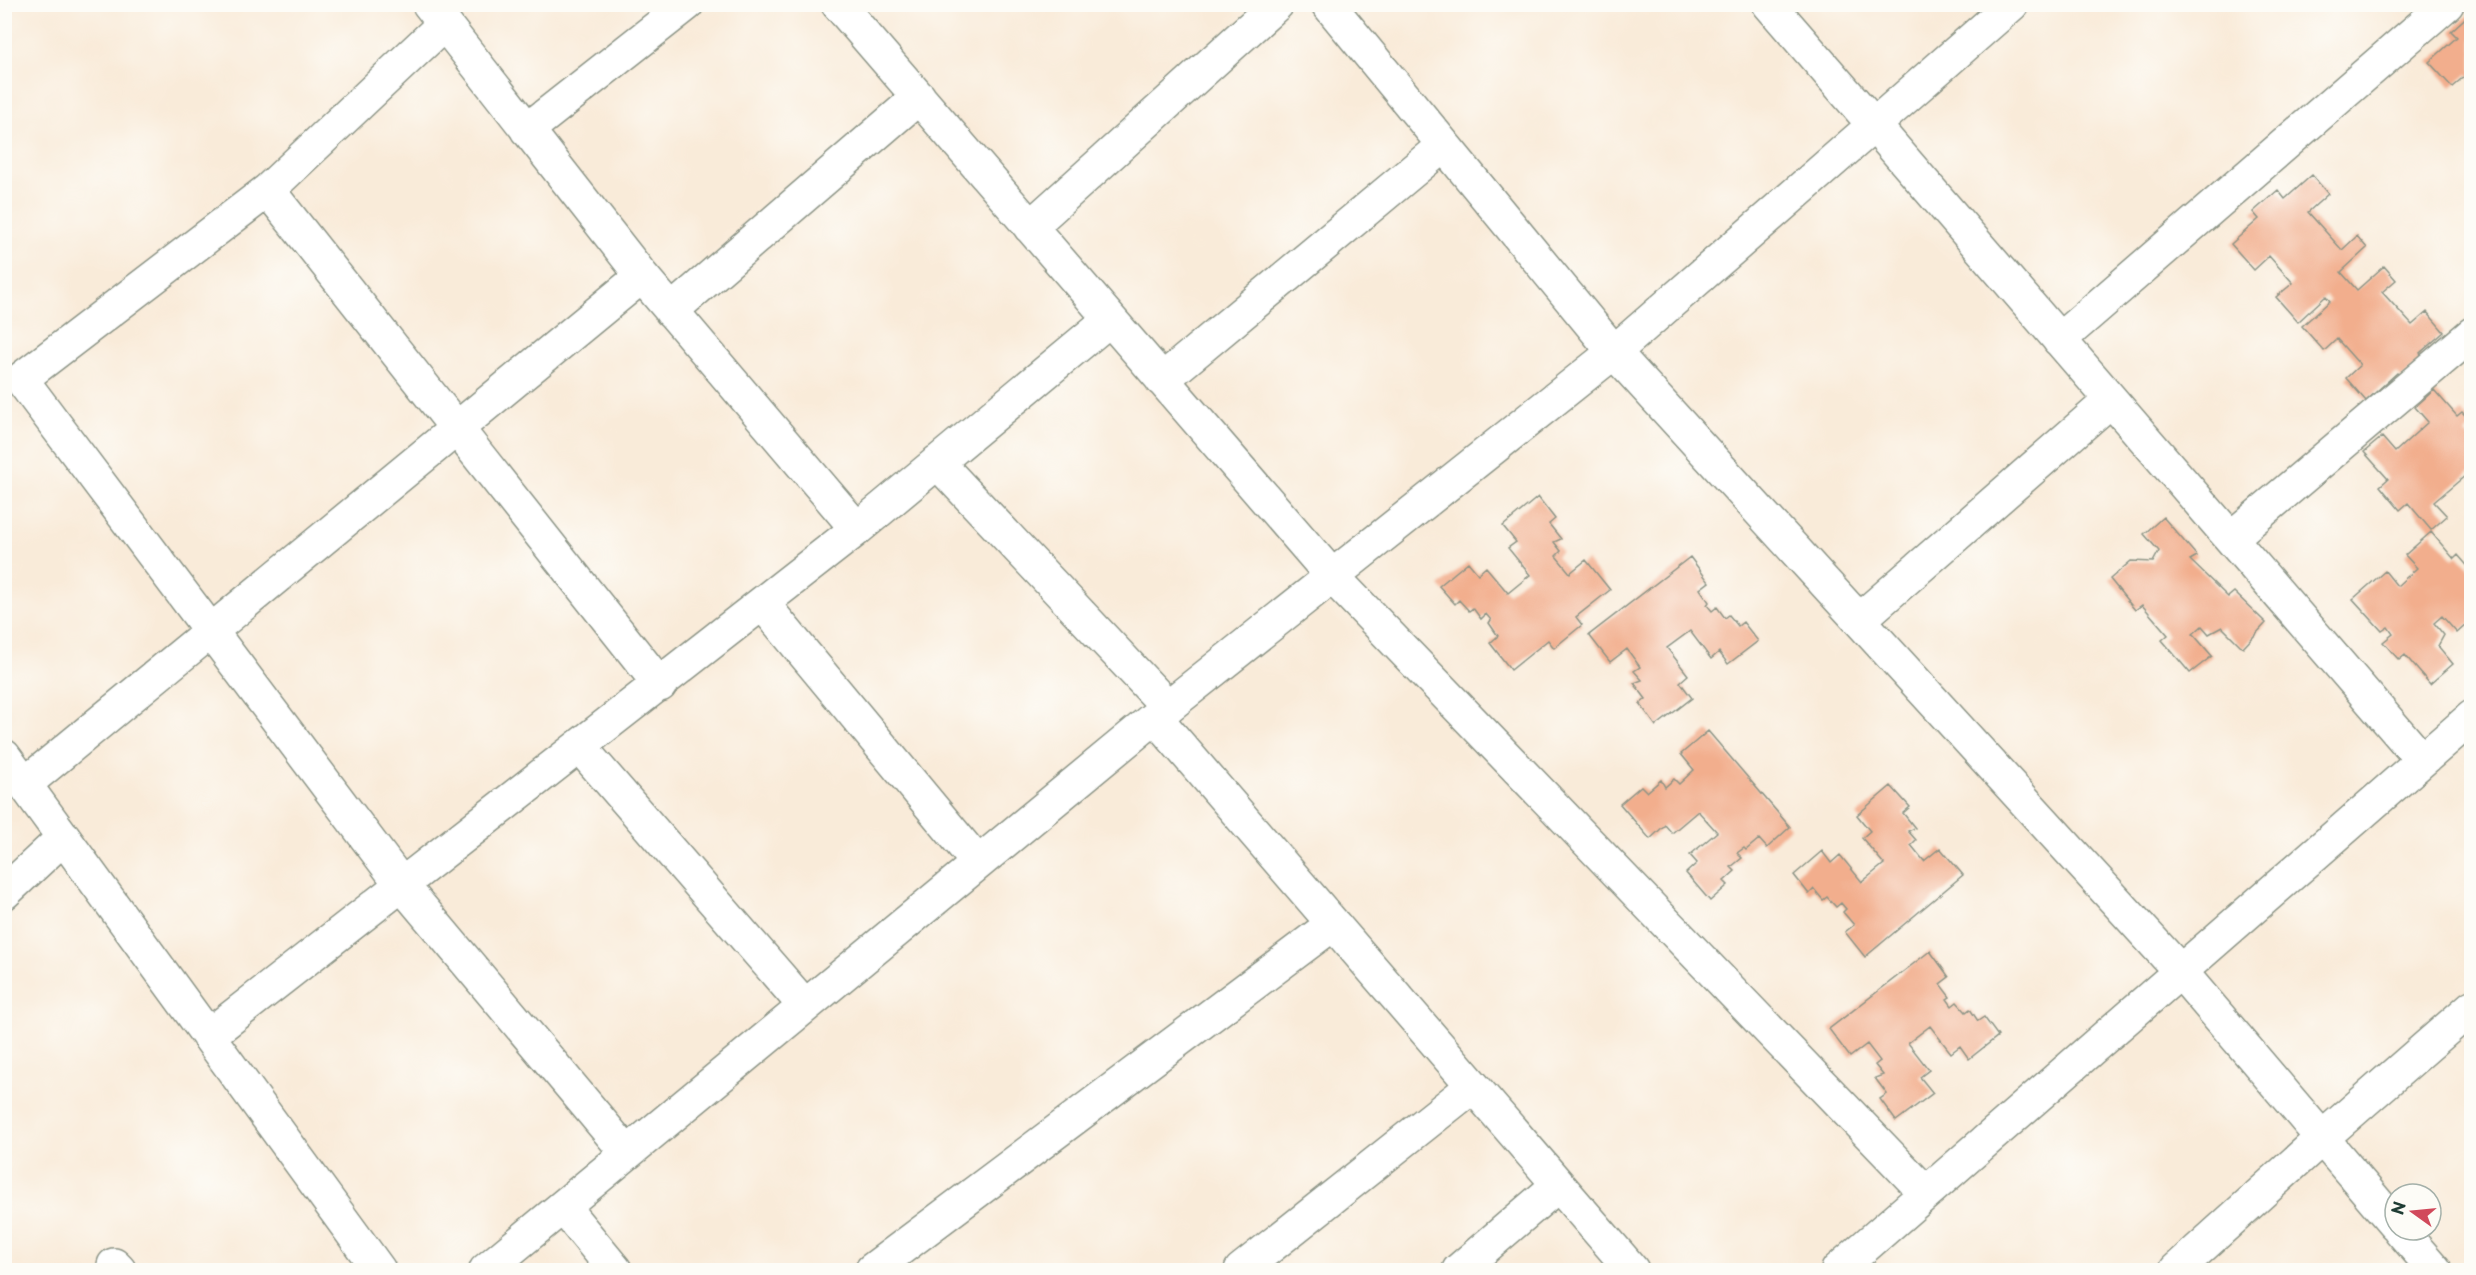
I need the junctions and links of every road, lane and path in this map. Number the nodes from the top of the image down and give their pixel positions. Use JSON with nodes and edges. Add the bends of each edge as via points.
{"nodes":[{"id":1,"x":687,"y":4,"type":"edge"},
{"id":2,"x":838,"y":4,"type":"edge"},
{"id":3,"x":1277,"y":4,"type":"edge"},
{"id":4,"x":1328,"y":4,"type":"edge"},
{"id":5,"x":1769,"y":4,"type":"edge"},
{"id":6,"x":2012,"y":4,"type":"edge"},
{"id":7,"x":2447,"y":4,"type":"edge"},
{"id":8,"x":437,"y":14,"type":"edge"},
{"id":9,"x":919,"y":97,"type":"junction"},
{"id":10,"x":1874,"y":125,"type":"junction"},
{"id":11,"x":527,"y":130,"type":"junction"},
{"id":12,"x":1444,"y":145,"type":"junction"},
{"id":13,"x":268,"y":190,"type":"junction"},
{"id":14,"x":1030,"y":227,"type":"junction"},
{"id":15,"x":642,"y":276,"type":"junction"},
{"id":16,"x":671,"y":311,"type":"junction"},
{"id":17,"x":1110,"y":319,"type":"junction"},
{"id":18,"x":2472,"y":334,"type":"edge"},
{"id":19,"x":2059,"y":340,"type":"junction"},
{"id":20,"x":1614,"y":352,"type":"junction"},
{"id":21,"x":1162,"y":380,"type":"junction"},
{"id":22,"x":13,"y":386,"type":"edge"},
{"id":23,"x":2111,"y":400,"type":"junction"},
{"id":24,"x":457,"y":428,"type":"junction"},
{"id":25,"x":937,"y":462,"type":"junction"},
{"id":26,"x":857,"y":529,"type":"junction"},
{"id":27,"x":2231,"y":538,"type":"junction"},
{"id":28,"x":1332,"y":576,"type":"junction"},
{"id":29,"x":763,"y":604,"type":"junction"},
{"id":30,"x":1859,"y":620,"type":"junction"},
{"id":31,"x":211,"y":631,"type":"junction"},
{"id":32,"x":660,"y":685,"type":"junction"},
{"id":33,"x":1162,"y":712,"type":"junction"},
{"id":34,"x":2469,"y":725,"type":"edge"},
{"id":35,"x":580,"y":747,"type":"junction"},
{"id":36,"x":4,"y":756,"type":"edge"},
{"id":37,"x":2422,"y":760,"type":"junction"},
{"id":38,"x":25,"y":784,"type":"junction"},
{"id":39,"x":64,"y":837,"type":"junction"},
{"id":40,"x":978,"y":863,"type":"junction"},
{"id":41,"x":402,"y":885,"type":"junction"},
{"id":42,"x":4,"y":893,"type":"edge"},
{"id":43,"x":1333,"y":924,"type":"junction"},
{"id":44,"x":2180,"y":971,"type":"junction"},
{"id":45,"x":805,"y":1006,"type":"junction"},
{"id":46,"x":2472,"y":1007,"type":"edge"},
{"id":47,"x":208,"y":1036,"type":"junction"},
{"id":48,"x":1473,"y":1086,"type":"junction"},
{"id":49,"x":2322,"y":1138,"type":"junction"},
{"id":50,"x":627,"y":1153,"type":"junction"},
{"id":51,"x":1558,"y":1185,"type":"junction"},
{"id":52,"x":1926,"y":1193,"type":"junction"},
{"id":53,"x":563,"y":1207,"type":"junction"},
{"id":54,"x":2383,"y":1210,"type":"edge"},
{"id":55,"x":2410,"y":1242,"type":"edge"},
{"id":56,"x":379,"y":1270,"type":"edge"},
{"id":57,"x":486,"y":1270,"type":"edge"},
{"id":58,"x":615,"y":1270,"type":"edge"},
{"id":59,"x":872,"y":1270,"type":"edge"},
{"id":60,"x":1241,"y":1270,"type":"edge"},
{"id":61,"x":1459,"y":1270,"type":"edge"},
{"id":62,"x":1632,"y":1270,"type":"edge"},
{"id":63,"x":1838,"y":1270,"type":"edge"},
{"id":64,"x":2176,"y":1270,"type":"edge"},
{"id":65,"x":2435,"y":1270,"type":"edge"}],
"edges":[{"from":1,"to":11,"type":"street"},
{"from":2,"to":9,"type":"street"},
{"from":3,"to":14,"type":"street"},
{"from":4,"to":12,"type":"street"},
{"from":5,"to":10,"type":"street"},
{"from":6,"to":10,"type":"street"},
{"from":7,"to":19,"type":"street"},
{"from":8,"to":11,"type":"street"},
{"from":8,"to":13,"type":"street"},
{"from":9,"to":14,"type":"street"},
{"from":9,"to":16,"type":"street"},
{"from":10,"to":19,"type":"street"},
{"from":10,"to":20,"type":"street"},
{"from":11,"to":15,"type":"street"},
{"from":12,"to":20,"type":"street"},
{"from":12,"to":21,"type":"street"},
{"from":13,"to":22,"type":"street"},
{"from":13,"to":24,"type":"street"},
{"from":14,"to":17,"type":"street"},
{"from":15,"to":16,"type":"street"},
{"from":15,"to":24,"type":"street"},
{"from":16,"to":26,"type":"street"},
{"from":17,"to":21,"type":"street"},
{"from":17,"to":25,"type":"street"},
{"from":18,"to":27,"type":"street"},
{"from":19,"to":23,"type":"street"},
{"from":20,"to":28,"type":"street"},
{"from":20,"to":30,"type":"street"},
{"from":21,"to":28,"type":"street"},
{"from":22,"to":31,"type":"street"},
{"from":23,"to":27,"type":"street"},
{"from":23,"to":30,"type":"street"},
{"from":24,"to":31,"type":"street"},
{"from":24,"to":32,"type":"street"},
{"from":25,"to":26,"type":"street"},
{"from":25,"to":33,"type":"street"},
{"from":26,"to":29,"type":"street"},
{"from":27,"to":37,"type":"street"},
{"from":28,"to":33,"type":"street"},
{"from":28,"to":52,"type":"street"},
{"from":29,"to":32,"type":"street"},
{"from":29,"to":40,"type":"street"},
{"from":30,"to":44,"type":"street"},
{"from":31,"to":38,"type":"street"},
{"from":31,"to":41,"type":"street"},
{"from":32,"to":35,"type":"street"},
{"from":33,"to":40,"type":"street"},
{"from":33,"to":43,"type":"street"},
{"from":34,"to":37,"type":"street"},
{"from":35,"to":41,"type":"street"},
{"from":35,"to":45,"type":"street"},
{"from":36,"to":38,"type":"street"},
{"from":37,"to":44,"type":"street"},
{"from":38,"to":39,"type":"street"},
{"from":39,"to":42,"type":"street"},
{"from":39,"to":47,"type":"street"},
{"from":40,"to":45,"type":"street"},
{"from":41,"to":47,"type":"street"},
{"from":41,"to":50,"type":"street"},
{"from":43,"to":48,"type":"street"},
{"from":43,"to":59,"type":"street"},
{"from":44,"to":49,"type":"street"},
{"from":44,"to":52,"type":"street"},
{"from":45,"to":50,"type":"street"},
{"from":46,"to":49,"type":"street"},
{"from":47,"to":56,"type":"street"},
{"from":48,"to":51,"type":"street"},
{"from":48,"to":60,"type":"street"},
{"from":49,"to":54,"type":"street"},
{"from":49,"to":64,"type":"street"},
{"from":50,"to":53,"type":"street"},
{"from":51,"to":61,"type":"street"},
{"from":51,"to":62,"type":"street"},
{"from":52,"to":63,"type":"street"},
{"from":53,"to":57,"type":"street"},
{"from":53,"to":58,"type":"street"},
{"from":55,"to":65,"type":"street"}]}
